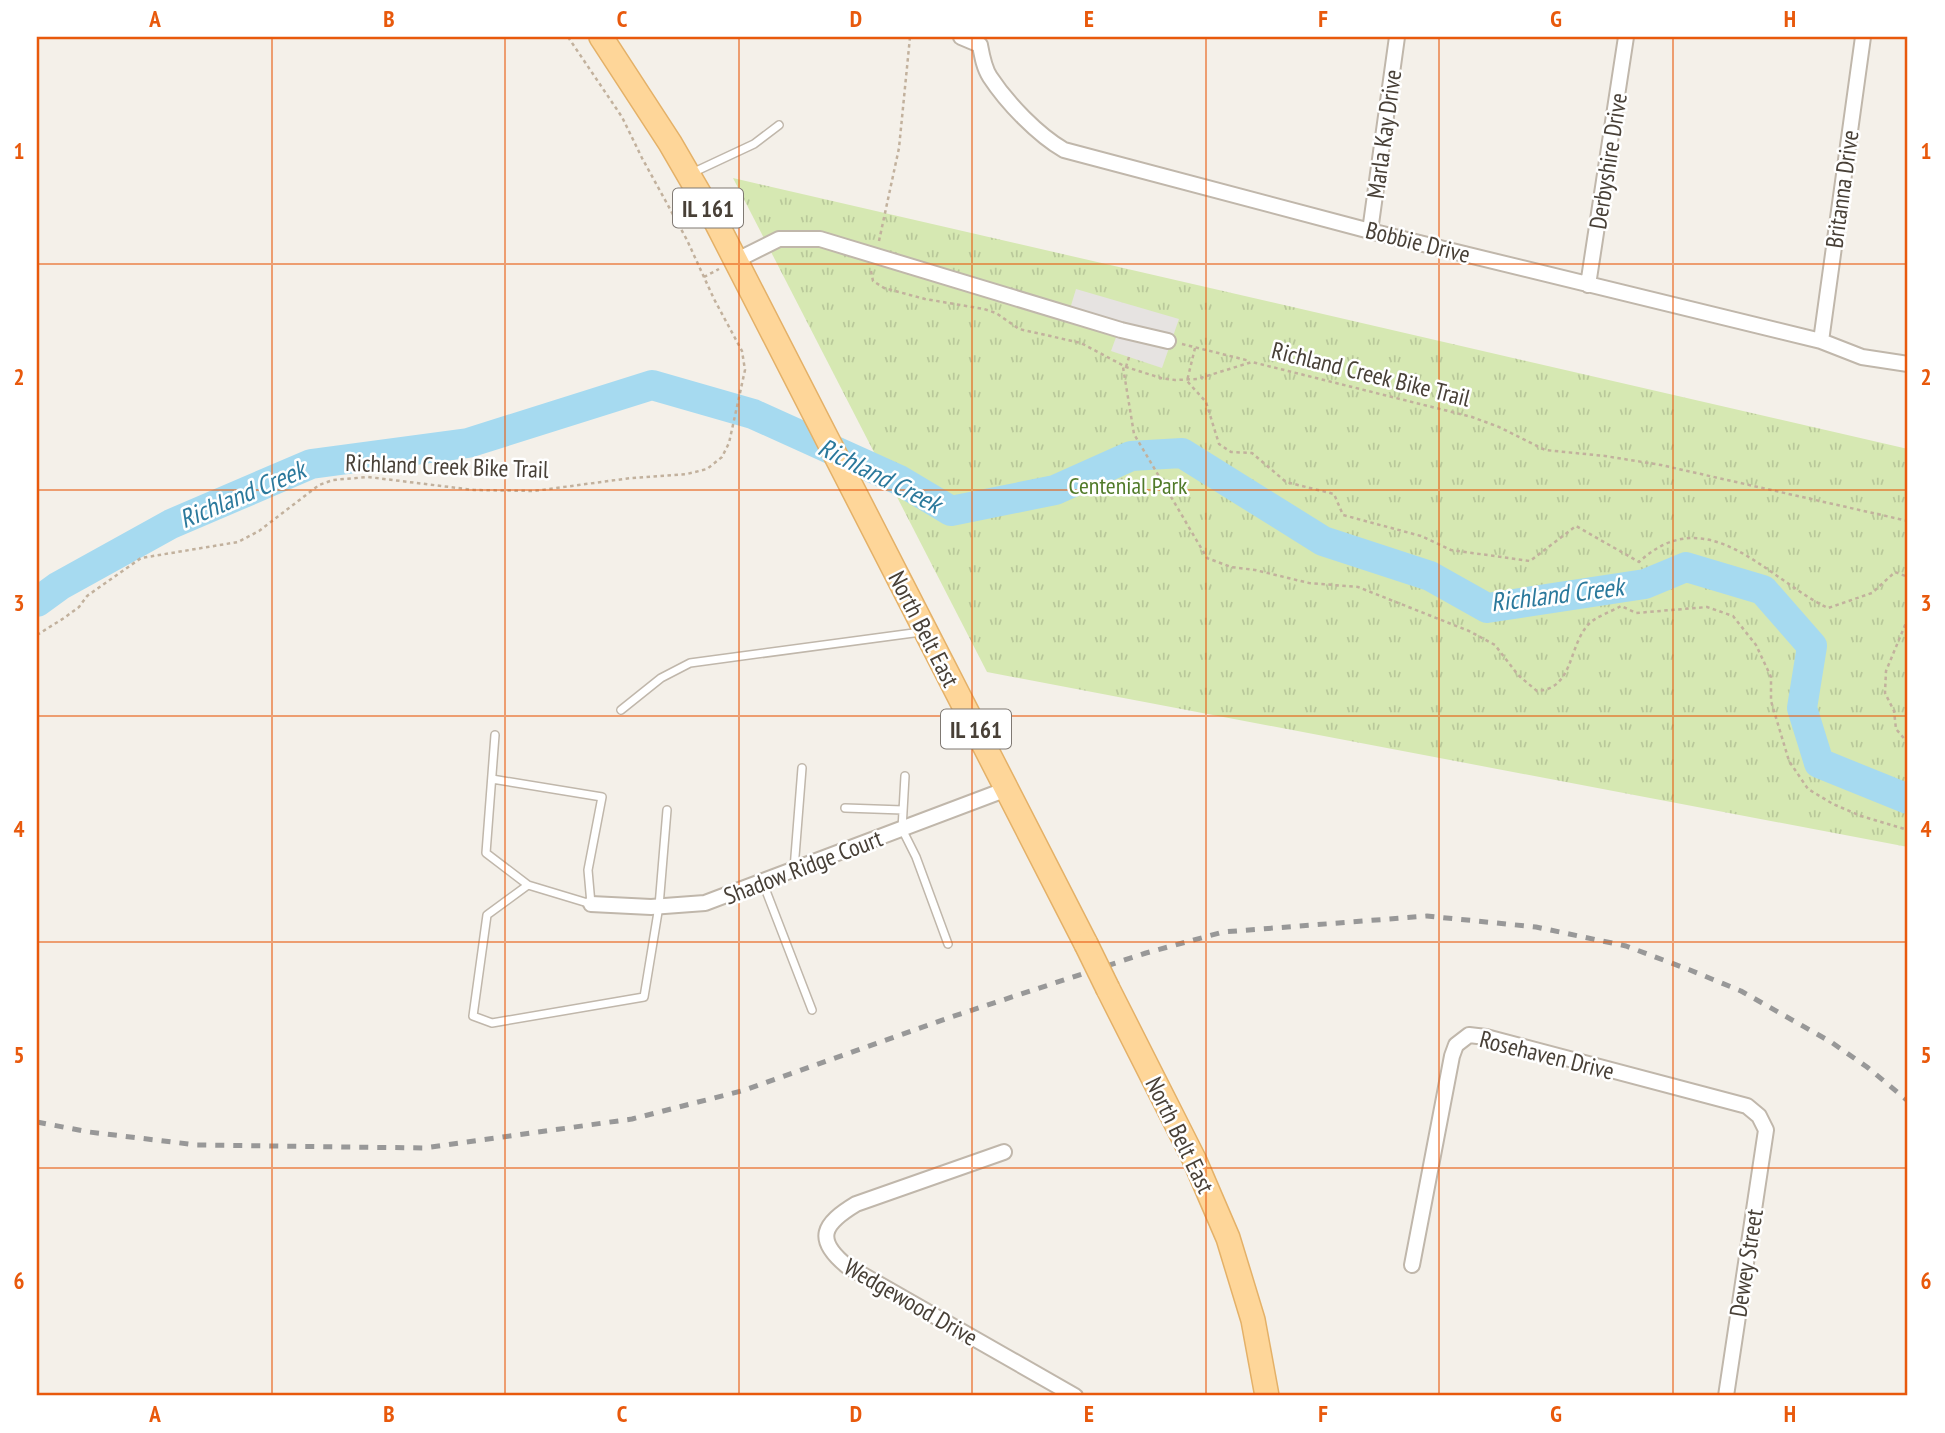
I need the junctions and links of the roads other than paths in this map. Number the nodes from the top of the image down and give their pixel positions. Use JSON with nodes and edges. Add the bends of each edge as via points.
{"nodes":[{"id":1,"x":601,"y":37,"type":"edge"},
{"id":2,"x":961,"y":37,"type":"edge"},
{"id":3,"x":1397,"y":37,"type":"edge"},
{"id":4,"x":1626,"y":37,"type":"edge"},
{"id":5,"x":1863,"y":37,"type":"edge"},
{"id":6,"x":984,"y":41,"type":"edge"},
{"id":7,"x":779,"y":125,"type":"dead end"},
{"id":8,"x":689,"y":175,"type":"junction"},
{"id":9,"x":1370,"y":231,"type":"junction"},
{"id":10,"x":735,"y":261,"type":"junction"},
{"id":11,"x":1588,"y":285,"type":"junction"},
{"id":12,"x":1168,"y":341,"type":"road end"},
{"id":13,"x":1821,"y":341,"type":"junction"},
{"id":14,"x":1908,"y":364,"type":"edge"},
{"id":15,"x":925,"y":631,"type":"junction"},
{"id":16,"x":621,"y":710,"type":"dead end"},
{"id":17,"x":495,"y":735,"type":"dead end"},
{"id":18,"x":802,"y":768,"type":"dead end"},
{"id":19,"x":905,"y":776,"type":"dead end"},
{"id":20,"x":492,"y":779,"type":"junction"},
{"id":21,"x":1007,"y":789,"type":"junction"},
{"id":22,"x":845,"y":808,"type":"dead end"},
{"id":23,"x":667,"y":810,"type":"dead end"},
{"id":24,"x":903,"y":810,"type":"junction"},
{"id":25,"x":902,"y":829,"type":"junction"},
{"id":26,"x":793,"y":871,"type":"junction"},
{"id":27,"x":764,"y":883,"type":"junction"},
{"id":28,"x":528,"y":885,"type":"junction"},
{"id":29,"x":591,"y":904,"type":"junction"},
{"id":30,"x":659,"y":906,"type":"junction"},
{"id":31,"x":948,"y":944,"type":"dead end"},
{"id":32,"x":812,"y":1010,"type":"dead end"},
{"id":33,"x":1766,"y":1130,"type":"joint"},
{"id":34,"x":1004,"y":1152,"type":"dead end"},
{"id":35,"x":1412,"y":1265,"type":"dead end"},
{"id":36,"x":1075,"y":1396,"type":"edge"},
{"id":37,"x":1267,"y":1396,"type":"edge"},
{"id":38,"x":1726,"y":1396,"type":"edge"}],
"edges":[{"from":1,"to":8,"type":"main road","name":"North Belt East","number":"IL 161"},
{"from":2,"to":6,"type":"street"},
{"from":3,"to":9,"type":"street","name":"Marla Kay Drive"},
{"from":4,"to":11,"type":"street","name":"Derbyshire Drive"},
{"from":5,"to":13,"type":"street","name":"Britanna Drive"},
{"from":6,"to":9,"type":"street","name":"Bobbie Drive","via":[[988,75],[1035,130],[1064,150]]},
{"from":7,"to":8,"type":"lane","via":[[754,144]]},
{"from":8,"to":10,"type":"main road","name":"North Belt East","number":"IL 161"},
{"from":9,"to":11,"type":"street","name":"Bobbie Drive"},
{"from":10,"to":12,"type":"street","via":[[779,239],[837,243]]},
{"from":10,"to":15,"type":"main road","name":"North Belt East","number":"IL 161"},
{"from":11,"to":13,"type":"street","name":"Bobbie Drive"},
{"from":13,"to":14,"type":"street","name":"Bobbie Drive","via":[[1862,357]]},
{"from":15,"to":16,"type":"lane","via":[[690,663],[661,678]]},
{"from":15,"to":21,"type":"main road","name":"North Belt East","number":"IL 161"},
{"from":17,"to":20,"type":"lane"},
{"from":18,"to":26,"type":"lane"},
{"from":19,"to":24,"type":"lane"},
{"from":20,"to":28,"type":"lane","via":[[486,853]]},
{"from":20,"to":29,"type":"lane","via":[[603,797],[588,870]]},
{"from":21,"to":25,"type":"street","name":"Shadow Ridge Court"},
{"from":21,"to":37,"type":"main road","name":"North Belt East","number":"IL 161","bridge":true,"via":[[1194,1159],[1228,1238],[1253,1320]]},
{"from":22,"to":24,"type":"lane"},
{"from":23,"to":30,"type":"lane"},
{"from":24,"to":25,"type":"lane"},
{"from":25,"to":26,"type":"street","name":"Shadow Ridge Court"},
{"from":25,"to":31,"type":"lane"},
{"from":26,"to":27,"type":"street","name":"Shadow Ridge Court"},
{"from":27,"to":30,"type":"street","name":"Shadow Ridge Court","via":[[705,903]]},
{"from":27,"to":32,"type":"lane"},
{"from":28,"to":29,"type":"lane"},
{"from":28,"to":30,"type":"lane","via":[[487,915],[473,1016],[492,1023],[644,997]]},
{"from":29,"to":30,"type":"street","name":"Shadow Ridge Court"},
{"from":33,"to":35,"type":"street","name":"Rosehaven Drive","via":[[1747,1106],[1469,1035],[1456,1045],[1452,1056]]},
{"from":33,"to":38,"type":"street","name":"Dewey Street"},
{"from":34,"to":36,"type":"street","name":"Wedgewood Drive","via":[[856,1204],[836,1216],[827,1229],[826,1243],[847,1266]]}]}
